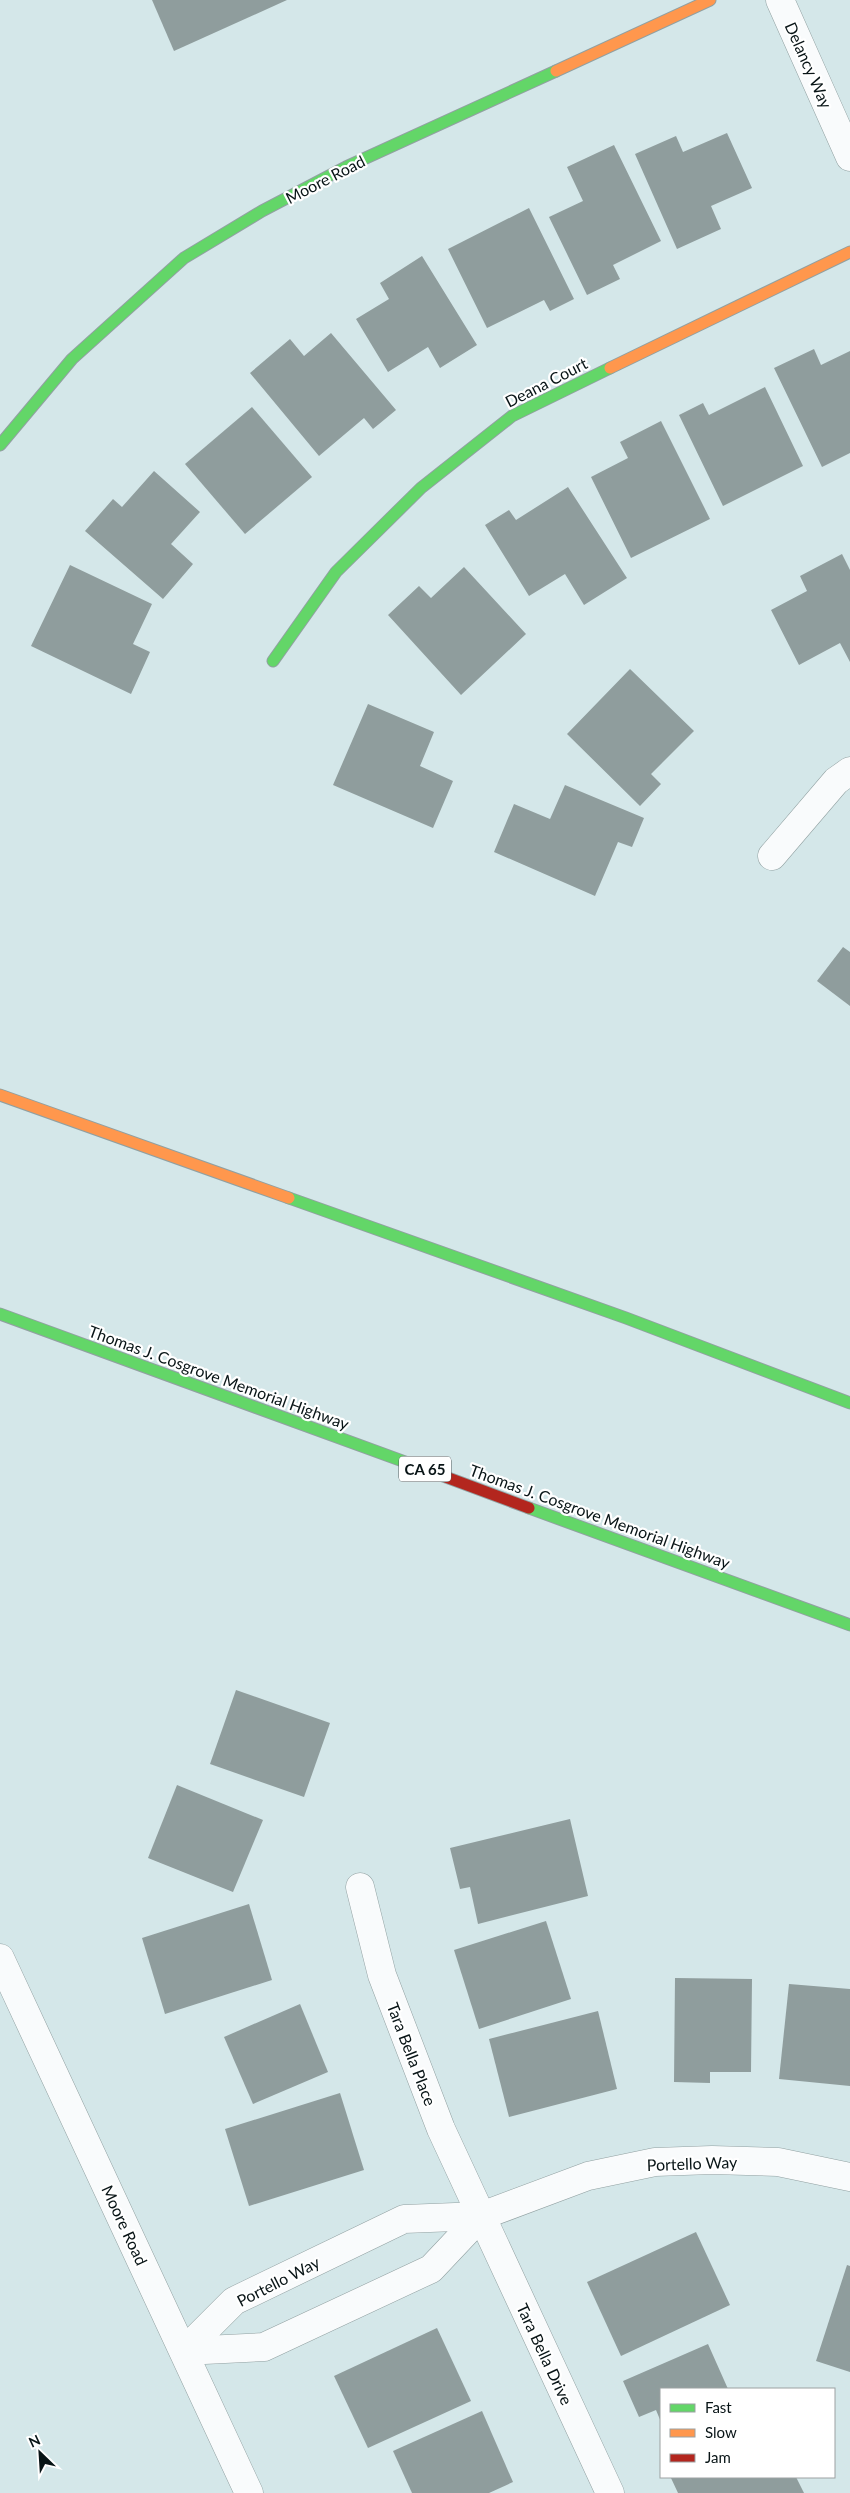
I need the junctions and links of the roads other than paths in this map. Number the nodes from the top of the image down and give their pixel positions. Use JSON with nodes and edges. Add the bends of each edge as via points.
{"nodes":[{"id":1,"x":710,"y":0,"type":"edge"},
{"id":2,"x":780,"y":0,"type":"edge"},
{"id":3,"x":850,"y":157,"type":"edge"},
{"id":4,"x":850,"y":252,"type":"edge"},
{"id":5,"x":0,"y":445,"type":"edge"},
{"id":6,"x":273,"y":661,"type":"dead end"},
{"id":7,"x":850,"y":771,"type":"edge"},
{"id":8,"x":772,"y":856,"type":"dead end"},
{"id":9,"x":0,"y":1095,"type":"edge"},
{"id":10,"x":0,"y":1314,"type":"edge"},
{"id":11,"x":850,"y":1403,"type":"edge"},
{"id":12,"x":850,"y":1625,"type":"edge"},
{"id":13,"x":360,"y":1887,"type":"dead end"},
{"id":14,"x":0,"y":1958,"type":"edge"},
{"id":15,"x":850,"y":2177,"type":"edge"},
{"id":16,"x":481,"y":2216,"type":"junction"},
{"id":17,"x":184,"y":2352,"type":"junction"},
{"id":18,"x":249,"y":2493,"type":"edge"},
{"id":19,"x":610,"y":2493,"type":"edge"}],
"edges":[{"from":1,"to":5,"type":"main road","name":"Moore Road","via":[[346,167],[262,211],[184,258],[72,360]]},
{"from":2,"to":3,"type":"street","name":"Delancy Way"},
{"from":4,"to":6,"type":"main road","name":"Deana Court","via":[[512,416],[421,488],[336,572]]},
{"from":7,"to":8,"type":"street","via":[[836,782]]},
{"from":9,"to":11,"type":"main road","via":[[626,1318]]},
{"from":10,"to":12,"type":"main road","name":"Thomas J. Cosgrove Memorial Highway","number":"CA 65"},
{"from":13,"to":16,"type":"street","name":"Tara Bella Place","via":[[382,1975],[441,2129]]},
{"from":14,"to":17,"type":"street","name":"Moore Road"},
{"from":15,"to":16,"type":"street","name":"Portello Way","via":[[778,2162],[655,2162],[588,2176]]},
{"from":16,"to":17,"type":"street","name":"Portello Way","via":[[430,2269],[264,2347]]},
{"from":16,"to":17,"type":"street","name":"Portello Way","via":[[404,2219],[234,2301]]},
{"from":16,"to":19,"type":"street","name":"Tara Bella Drive"},
{"from":17,"to":18,"type":"street","name":"Moore Road"}]}
